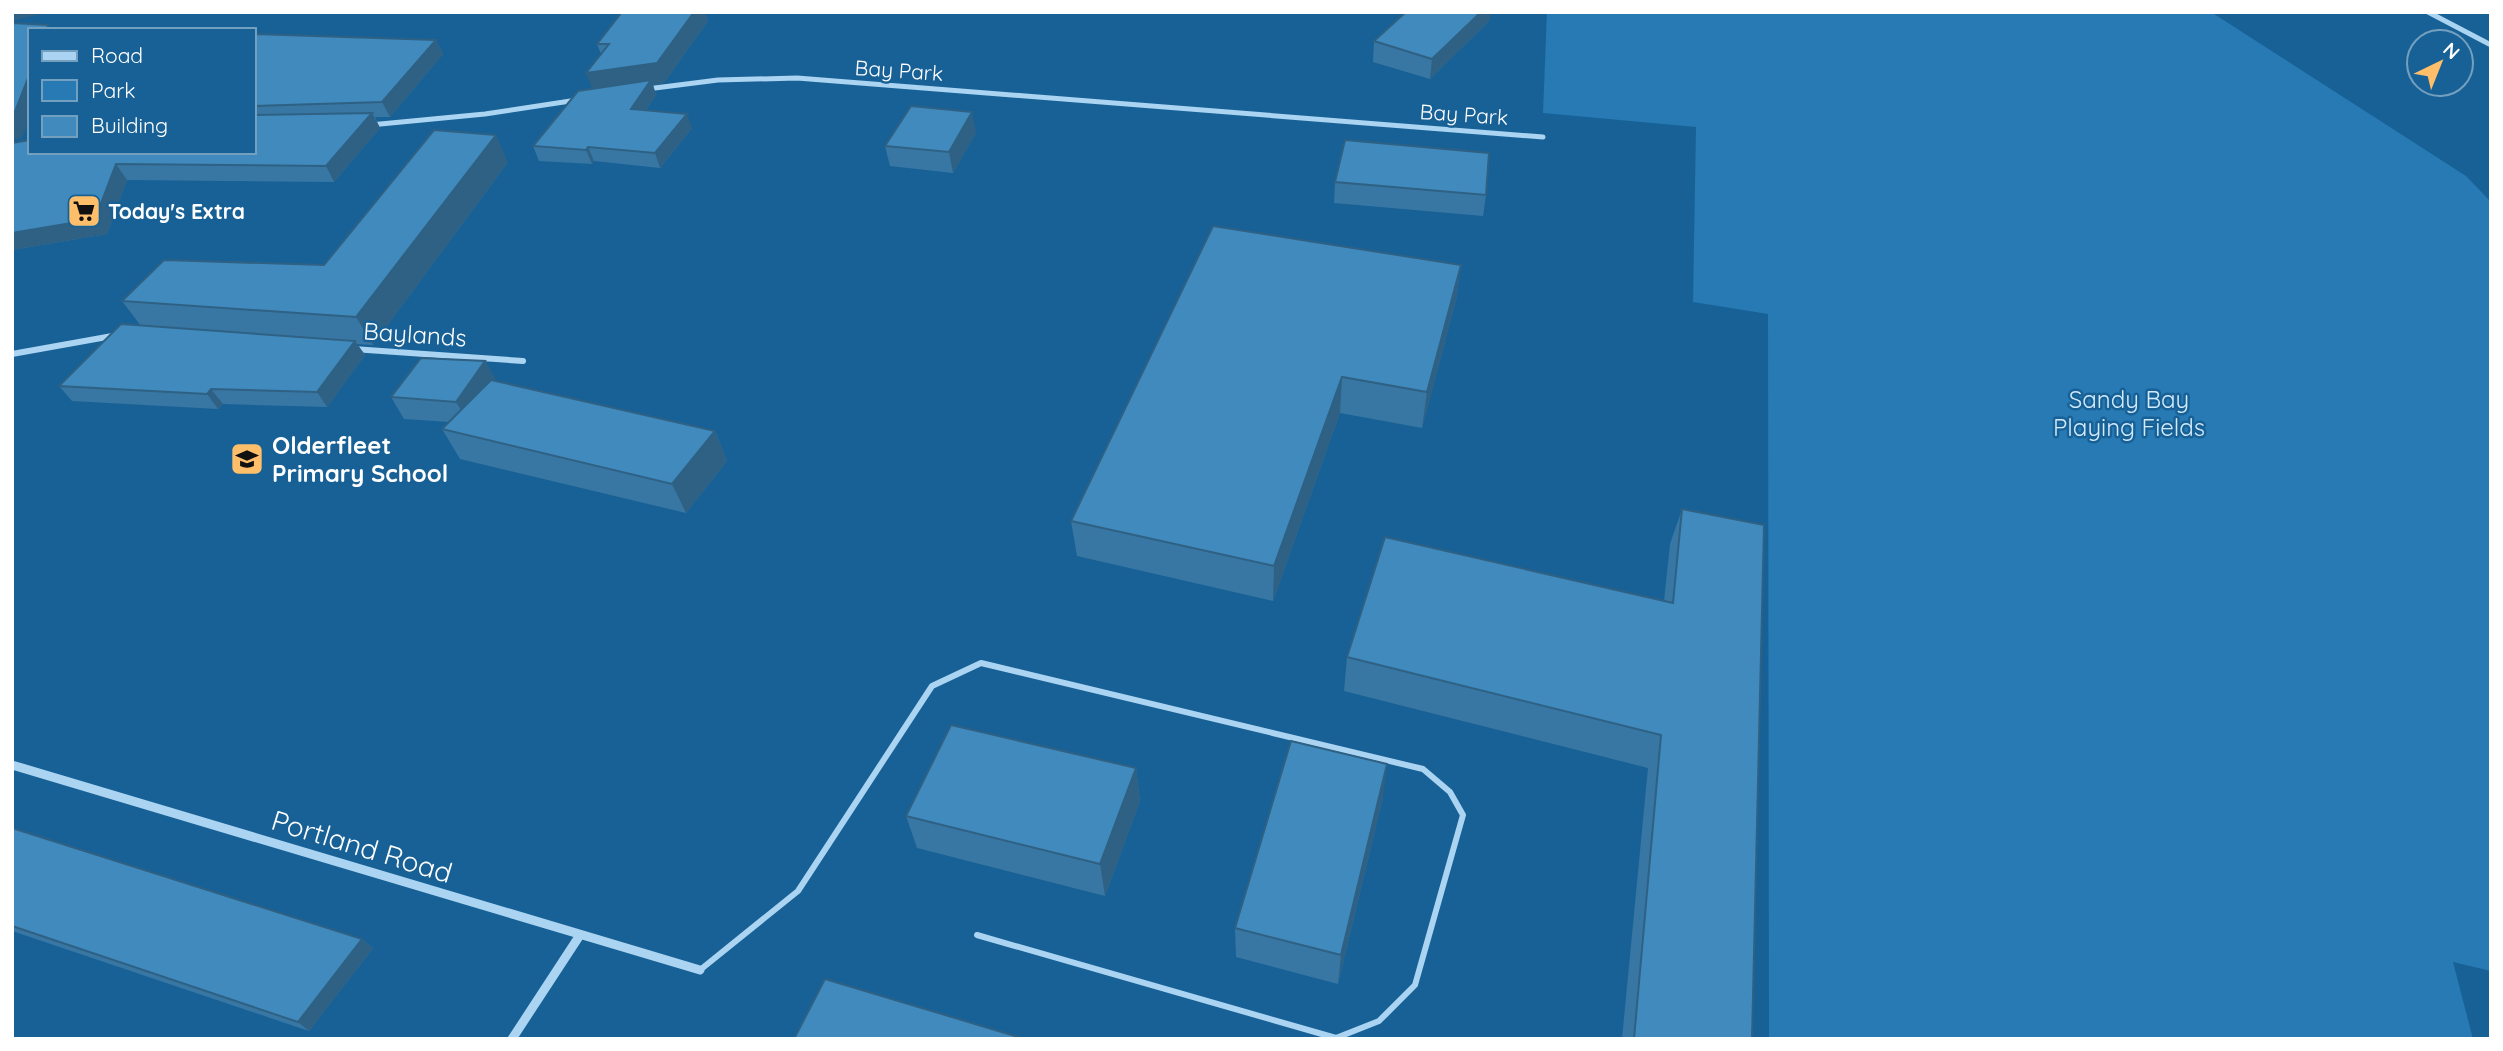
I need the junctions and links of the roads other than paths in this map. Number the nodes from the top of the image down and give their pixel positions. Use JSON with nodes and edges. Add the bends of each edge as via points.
{"nodes":[{"id":1,"x":2428,"y":12,"type":"edge"},
{"id":2,"x":2491,"y":45,"type":"edge"},
{"id":3,"x":636,"y":90,"type":"edge"},
{"id":4,"x":581,"y":99,"type":"edge"},
{"id":5,"x":366,"y":125,"type":"edge"},
{"id":6,"x":1543,"y":137,"type":"dead end"},
{"id":7,"x":129,"y":333,"type":"edge"},
{"id":8,"x":346,"y":349,"type":"edge"},
{"id":9,"x":12,"y":354,"type":"edge"},
{"id":10,"x":523,"y":361,"type":"dead end"},
{"id":11,"x":12,"y":765,"type":"edge"},
{"id":12,"x":580,"y":935,"type":"junction"},
{"id":13,"x":977,"y":935,"type":"dead end"},
{"id":14,"x":700,"y":970,"type":"joint"},
{"id":15,"x":512,"y":1039,"type":"edge"}],
"edges":[{"from":1,"to":2,"type":"street"},
{"from":3,"to":6,"type":"street","name":"Bay Park","via":[[718,80],[797,78]]},
{"from":4,"to":5,"type":"street","via":[[463,117]]},
{"from":7,"to":9,"type":"street"},
{"from":8,"to":10,"type":"street","name":"Baylands"},
{"from":11,"to":12,"type":"street","name":"Portland Road"},
{"from":12,"to":14,"type":"street","name":"Portland Road"},
{"from":12,"to":15,"type":"street"},
{"from":13,"to":14,"type":"lane","via":[[1336,1038],[1379,1021],[1415,985],[1463,815],[1450,792],[1423,769],[981,663],[932,686],[798,891]]}]}
